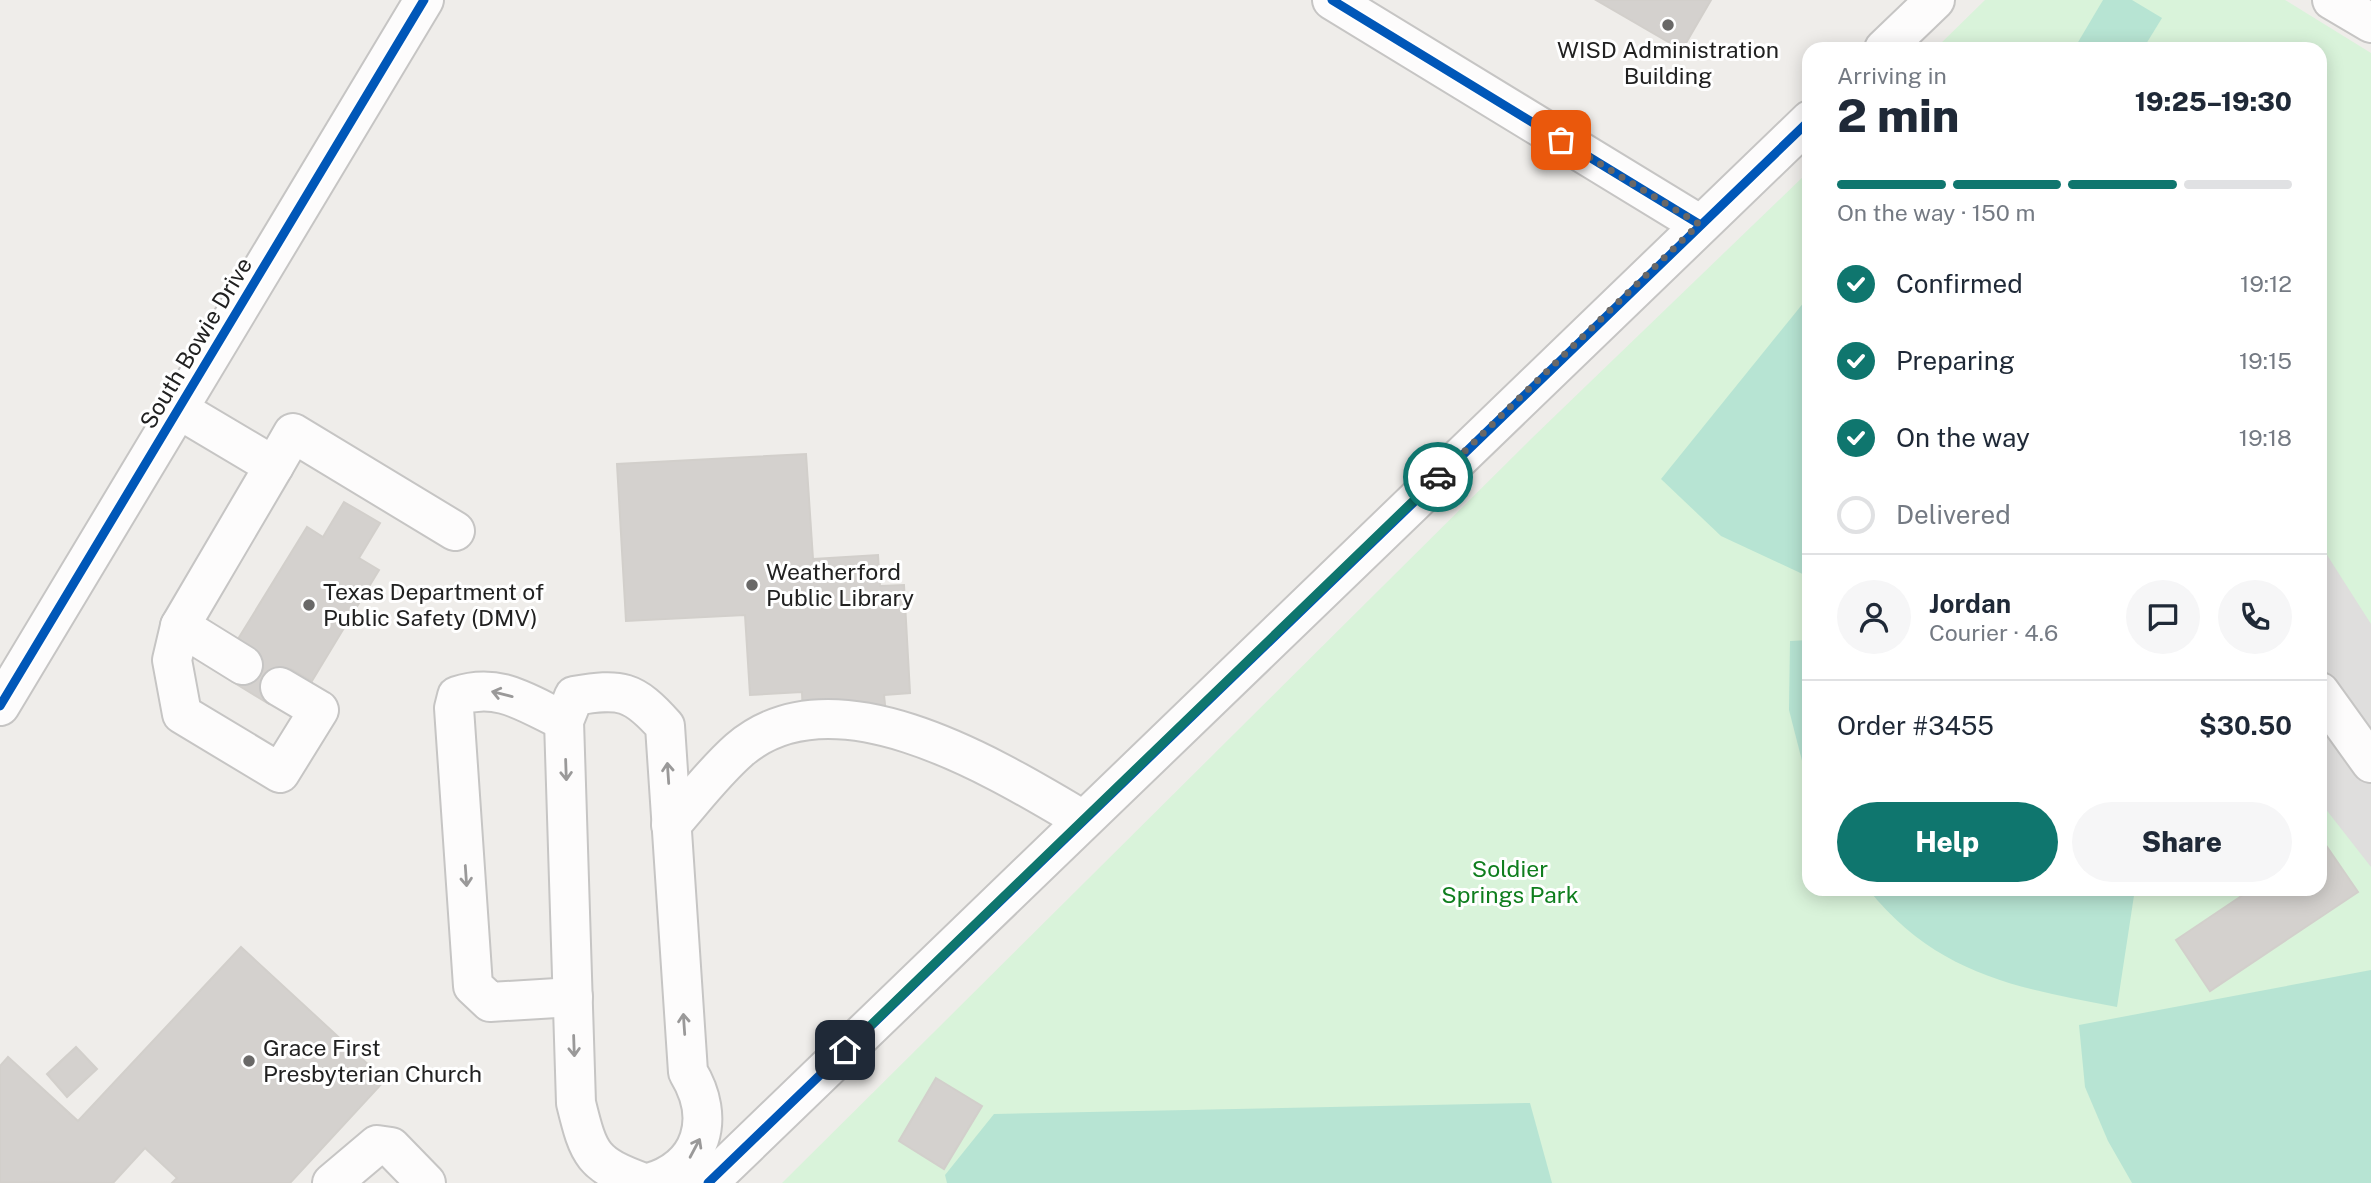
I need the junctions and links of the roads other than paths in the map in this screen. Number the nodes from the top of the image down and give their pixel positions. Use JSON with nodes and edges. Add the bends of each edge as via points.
{"nodes":[{"id":1,"x":424,"y":0,"type":"edge"},
{"id":2,"x":1332,"y":0,"type":"edge"},
{"id":3,"x":1935,"y":0,"type":"edge"},
{"id":4,"x":2332,"y":0,"type":"edge"},
{"id":5,"x":2371,"y":23,"type":"edge"},
{"id":6,"x":1891,"y":42,"type":"edge"},
{"id":7,"x":1802,"y":127,"type":"edge"},
{"id":8,"x":1699,"y":224,"type":"junction"},
{"id":9,"x":178,"y":409,"type":"junction"},
{"id":10,"x":274,"y":466,"type":"junction"},
{"id":11,"x":455,"y":531,"type":"dead end"},
{"id":12,"x":180,"y":626,"type":"junction"},
{"id":13,"x":243,"y":665,"type":"dead end"},
{"id":14,"x":280,"y":687,"type":"dead end"},
{"id":15,"x":2327,"y":702,"type":"edge"},
{"id":16,"x":0,"y":706,"type":"edge"},
{"id":17,"x":564,"y":721,"type":"junction"},
{"id":18,"x":2371,"y":763,"type":"edge"},
{"id":19,"x":1083,"y":820,"type":"junction"},
{"id":20,"x":671,"y":825,"type":"junction"},
{"id":21,"x":573,"y":996,"type":"junction"},
{"id":22,"x":658,"y":1182,"type":"edge"},
{"id":23,"x":332,"y":1183,"type":"edge"},
{"id":24,"x":426,"y":1183,"type":"edge"},
{"id":25,"x":708,"y":1183,"type":"edge"}],
"edges":[{"from":1,"to":9,"type":"street","name":"South Bowie Drive"},
{"from":2,"to":8,"type":"street"},
{"from":3,"to":6,"type":"street"},
{"from":4,"to":5,"type":"street"},
{"from":7,"to":8,"type":"street"},
{"from":8,"to":19,"type":"street"},
{"from":9,"to":10,"type":"street"},
{"from":9,"to":16,"type":"street","name":"South Bowie Drive"},
{"from":10,"to":11,"type":"street","via":[[293,433]]},
{"from":10,"to":12,"type":"street"},
{"from":12,"to":13,"type":"street"},
{"from":12,"to":14,"type":"street","via":[[172,660],[182,714],[280,773],[319,710]]},
{"from":15,"to":18,"type":"street"},
{"from":20,"to":17,"type":"street","one_way":true,"via":[[665,726],[645,703],[612,689],[574,696]]},
{"from":17,"to":21,"type":"street","one_way":true},
{"from":17,"to":21,"type":"street","one_way":true,"via":[[503,692],[475,690],[457,696],[454,708],[473,986],[491,1002]]},
{"from":19,"to":20,"type":"street","via":[[1016,780],[894,727],[862,720],[781,726],[740,749]]},
{"from":19,"to":25,"type":"street"},
{"from":22,"to":20,"type":"street","one_way":true,"via":[[689,1159],[704,1130],[698,1090],[688,1072]]},
{"from":21,"to":22,"type":"street","one_way":true,"via":[[576,1103],[587,1146],[608,1170]]},
{"from":23,"to":24,"type":"street","via":[[377,1145],[391,1147]]}]}
